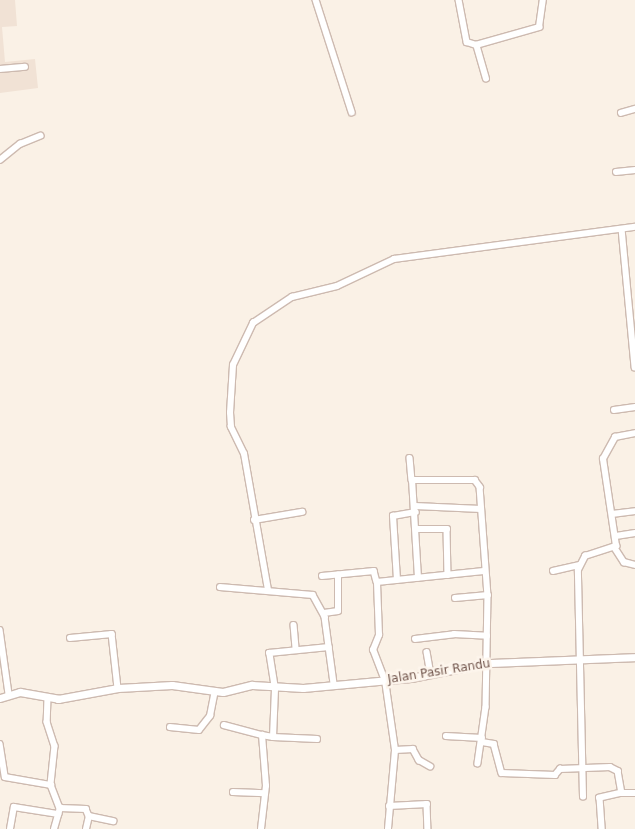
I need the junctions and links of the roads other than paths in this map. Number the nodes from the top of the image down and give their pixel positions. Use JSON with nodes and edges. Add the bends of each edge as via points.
{"nodes":[{"id":1,"x":316,"y":0,"type":"edge"},
{"id":2,"x":459,"y":0,"type":"edge"},
{"id":3,"x":543,"y":0,"type":"edge"},
{"id":4,"x":476,"y":45,"type":"junction"},
{"id":5,"x":25,"y":66,"type":"dead end"},
{"id":6,"x":0,"y":69,"type":"edge"},
{"id":7,"x":486,"y":79,"type":"dead end"},
{"id":8,"x":635,"y":109,"type":"edge"},
{"id":9,"x":352,"y":112,"type":"dead end"},
{"id":10,"x":621,"y":112,"type":"dead end"},
{"id":11,"x":40,"y":136,"type":"dead end"},
{"id":12,"x":0,"y":160,"type":"edge"},
{"id":13,"x":635,"y":170,"type":"edge"},
{"id":14,"x":616,"y":172,"type":"dead end"},
{"id":15,"x":635,"y":226,"type":"edge"},
{"id":16,"x":622,"y":229,"type":"junction"},
{"id":17,"x":635,"y":368,"type":"edge"},
{"id":18,"x":635,"y":407,"type":"edge"},
{"id":19,"x":614,"y":410,"type":"dead end"},
{"id":20,"x":635,"y":433,"type":"edge"},
{"id":21,"x":410,"y":458,"type":"dead end"},
{"id":22,"x":412,"y":480,"type":"junction"},
{"id":23,"x":415,"y":509,"type":"junction"},
{"id":24,"x":481,"y":509,"type":"junction"},
{"id":25,"x":635,"y":511,"type":"edge"},
{"id":26,"x":302,"y":512,"type":"dead end"},
{"id":27,"x":612,"y":514,"type":"junction"},
{"id":28,"x":254,"y":520,"type":"junction"},
{"id":29,"x":417,"y":529,"type":"junction"},
{"id":30,"x":635,"y":533,"type":"edge"},
{"id":31,"x":616,"y":536,"type":"junction"},
{"id":32,"x":615,"y":548,"type":"junction"},
{"id":33,"x":579,"y":565,"type":"junction"},
{"id":34,"x":635,"y":565,"type":"edge"},
{"id":35,"x":484,"y":571,"type":"junction"},
{"id":36,"x":553,"y":571,"type":"dead end"},
{"id":37,"x":338,"y":575,"type":"junction"},
{"id":38,"x":448,"y":575,"type":"junction"},
{"id":39,"x":322,"y":576,"type":"dead end"},
{"id":40,"x":418,"y":578,"type":"junction"},
{"id":41,"x":397,"y":580,"type":"junction"},
{"id":42,"x":377,"y":582,"type":"junction"},
{"id":43,"x":220,"y":587,"type":"dead end"},
{"id":44,"x":268,"y":590,"type":"junction"},
{"id":45,"x":488,"y":595,"type":"junction"},
{"id":46,"x":455,"y":598,"type":"dead end"},
{"id":47,"x":324,"y":613,"type":"junction"},
{"id":48,"x":294,"y":625,"type":"dead end"},
{"id":49,"x":0,"y":630,"type":"edge"},
{"id":50,"x":487,"y":636,"type":"junction"},
{"id":51,"x":70,"y":638,"type":"dead end"},
{"id":52,"x":415,"y":639,"type":"dead end"},
{"id":53,"x":329,"y":647,"type":"junction"},
{"id":54,"x":296,"y":650,"type":"junction"},
{"id":55,"x":428,"y":652,"type":"dead end"},
{"id":56,"x":635,"y":657,"type":"edge"},
{"id":57,"x":581,"y":659,"type":"junction"},
{"id":58,"x":488,"y":664,"type":"junction"},
{"id":59,"x":3,"y":665,"type":"edge"},
{"id":60,"x":431,"y":674,"type":"junction"},
{"id":61,"x":385,"y":681,"type":"junction"},
{"id":62,"x":334,"y":684,"type":"junction"},
{"id":63,"x":118,"y":688,"type":"junction"},
{"id":64,"x":275,"y":689,"type":"junction"},
{"id":65,"x":216,"y":692,"type":"junction"},
{"id":66,"x":9,"y":694,"type":"junction"},
{"id":67,"x":0,"y":698,"type":"edge"},
{"id":68,"x":48,"y":698,"type":"junction"},
{"id":69,"x":224,"y":725,"type":"dead end"},
{"id":70,"x":170,"y":727,"type":"dead end"},
{"id":71,"x":262,"y":735,"type":"junction"},
{"id":72,"x":446,"y":736,"type":"dead end"},
{"id":73,"x":273,"y":737,"type":"junction"},
{"id":74,"x":317,"y":739,"type":"dead end"},
{"id":75,"x":482,"y":740,"type":"junction"},
{"id":76,"x":0,"y":744,"type":"edge"},
{"id":77,"x":394,"y":750,"type":"junction"},
{"id":78,"x":478,"y":763,"type":"dead end"},
{"id":79,"x":430,"y":766,"type":"dead end"},
{"id":80,"x":584,"y":768,"type":"junction"},
{"id":81,"x":52,"y":785,"type":"junction"},
{"id":82,"x":233,"y":792,"type":"dead end"},
{"id":83,"x":265,"y":793,"type":"junction"},
{"id":84,"x":622,"y":793,"type":"junction"},
{"id":85,"x":635,"y":793,"type":"edge"},
{"id":86,"x":583,"y":797,"type":"dead end"},
{"id":87,"x":389,"y":806,"type":"junction"},
{"id":88,"x":59,"y":811,"type":"junction"},
{"id":89,"x":89,"y":816,"type":"junction"},
{"id":90,"x":113,"y":821,"type":"dead end"},
{"id":91,"x":10,"y":829,"type":"edge"},
{"id":92,"x":54,"y":829,"type":"edge"},
{"id":93,"x":86,"y":829,"type":"edge"},
{"id":94,"x":261,"y":829,"type":"edge"},
{"id":95,"x":388,"y":829,"type":"edge"},
{"id":96,"x":428,"y":829,"type":"edge"},
{"id":97,"x":602,"y":829,"type":"edge"}],
"edges":[{"from":1,"to":9,"type":"street"},
{"from":2,"to":4,"type":"street","via":[[467,42]]},
{"from":3,"to":4,"type":"street","via":[[539,27]]},
{"from":4,"to":7,"type":"street"},
{"from":5,"to":6,"type":"street"},
{"from":8,"to":10,"type":"street"},
{"from":11,"to":12,"type":"street","via":[[20,144]]},
{"from":13,"to":14,"type":"street"},
{"from":15,"to":16,"type":"street"},
{"from":16,"to":17,"type":"street"},
{"from":16,"to":28,"type":"street","via":[[410,255],[337,286],[292,297],[270,308],[253,323],[238,350],[232,376],[231,427],[244,454]]},
{"from":18,"to":19,"type":"street"},
{"from":20,"to":27,"type":"street","via":[[615,437],[603,459]]},
{"from":21,"to":22,"type":"street"},
{"from":22,"to":23,"type":"street"},
{"from":22,"to":24,"type":"street","via":[[475,480],[480,487]]},
{"from":23,"to":24,"type":"street"},
{"from":23,"to":29,"type":"street"},
{"from":23,"to":41,"type":"street","via":[[392,516]]},
{"from":24,"to":35,"type":"street"},
{"from":25,"to":27,"type":"street"},
{"from":26,"to":28,"type":"street"},
{"from":27,"to":31,"type":"street"},
{"from":28,"to":44,"type":"street"},
{"from":29,"to":38,"type":"street","via":[[447,529]]},
{"from":29,"to":40,"type":"street"},
{"from":30,"to":31,"type":"street"},
{"from":31,"to":32,"type":"street"},
{"from":32,"to":33,"type":"street","via":[[585,556]]},
{"from":32,"to":34,"type":"street","via":[[624,562]]},
{"from":33,"to":36,"type":"street"},
{"from":33,"to":57,"type":"street"},
{"from":35,"to":38,"type":"street"},
{"from":35,"to":45,"type":"street"},
{"from":37,"to":39,"type":"street"},
{"from":37,"to":42,"type":"street","via":[[374,571]]},
{"from":37,"to":47,"type":"street","via":[[338,611]]},
{"from":38,"to":40,"type":"street"},
{"from":40,"to":41,"type":"street"},
{"from":41,"to":42,"type":"street"},
{"from":42,"to":61,"type":"street","via":[[379,636],[373,650]]},
{"from":43,"to":44,"type":"street"},
{"from":44,"to":47,"type":"street","via":[[314,594],[317,608]]},
{"from":45,"to":46,"type":"street"},
{"from":45,"to":50,"type":"street"},
{"from":47,"to":53,"type":"street"},
{"from":48,"to":54,"type":"street"},
{"from":49,"to":59,"type":"street"},
{"from":50,"to":52,"type":"street","via":[[454,634]]},
{"from":50,"to":58,"type":"street"},
{"from":51,"to":63,"type":"street","via":[[112,634]]},
{"from":53,"to":54,"type":"street"},
{"from":53,"to":62,"type":"street"},
{"from":54,"to":64,"type":"street","via":[[269,654]]},
{"from":55,"to":60,"type":"street"},
{"from":56,"to":57,"type":"street","name":"Jalan Pasir Randu"},
{"from":57,"to":58,"type":"street","name":"Jalan Pasir Randu"},
{"from":57,"to":80,"type":"street"},
{"from":58,"to":60,"type":"street","name":"Jalan Pasir Randu"},
{"from":58,"to":75,"type":"street"},
{"from":59,"to":66,"type":"street"},
{"from":60,"to":61,"type":"street","name":"Jalan Pasir Randu"},
{"from":61,"to":62,"type":"street","name":"Jalan Pasir Randu"},
{"from":61,"to":77,"type":"street"},
{"from":62,"to":64,"type":"street","name":"Jalan Pasir Randu"},
{"from":63,"to":65,"type":"street","name":"Jalan Pasir Randu","via":[[175,686]]},
{"from":63,"to":68,"type":"street","name":"Jalan Pasir Randu"},
{"from":64,"to":65,"type":"street","name":"Jalan Pasir Randu","via":[[252,685]]},
{"from":64,"to":73,"type":"street"},
{"from":65,"to":70,"type":"street","via":[[210,716],[199,730]]},
{"from":66,"to":67,"type":"street"},
{"from":66,"to":68,"type":"street","via":[[26,692]]},
{"from":68,"to":81,"type":"street","via":[[48,722],[55,746]]},
{"from":69,"to":71,"type":"street"},
{"from":71,"to":73,"type":"street"},
{"from":71,"to":83,"type":"street"},
{"from":72,"to":75,"type":"street"},
{"from":73,"to":74,"type":"street"},
{"from":75,"to":78,"type":"street"},
{"from":75,"to":80,"type":"street","via":[[494,744],[502,773],[555,775],[560,768]]},
{"from":76,"to":81,"type":"street","via":[[5,776]]},
{"from":77,"to":79,"type":"street","via":[[413,749],[420,760]]},
{"from":77,"to":87,"type":"street"},
{"from":80,"to":84,"type":"street","via":[[610,767],[618,771]]},
{"from":80,"to":86,"type":"street"},
{"from":81,"to":88,"type":"street"},
{"from":82,"to":83,"type":"street"},
{"from":83,"to":94,"type":"street"},
{"from":84,"to":85,"type":"street"},
{"from":84,"to":97,"type":"street","via":[[600,798]]},
{"from":87,"to":95,"type":"street"},
{"from":87,"to":96,"type":"street","via":[[427,804]]},
{"from":88,"to":89,"type":"street","via":[[86,809]]},
{"from":88,"to":91,"type":"street","via":[[14,808]]},
{"from":88,"to":92,"type":"street"},
{"from":89,"to":90,"type":"street"},
{"from":89,"to":93,"type":"street"}]}
